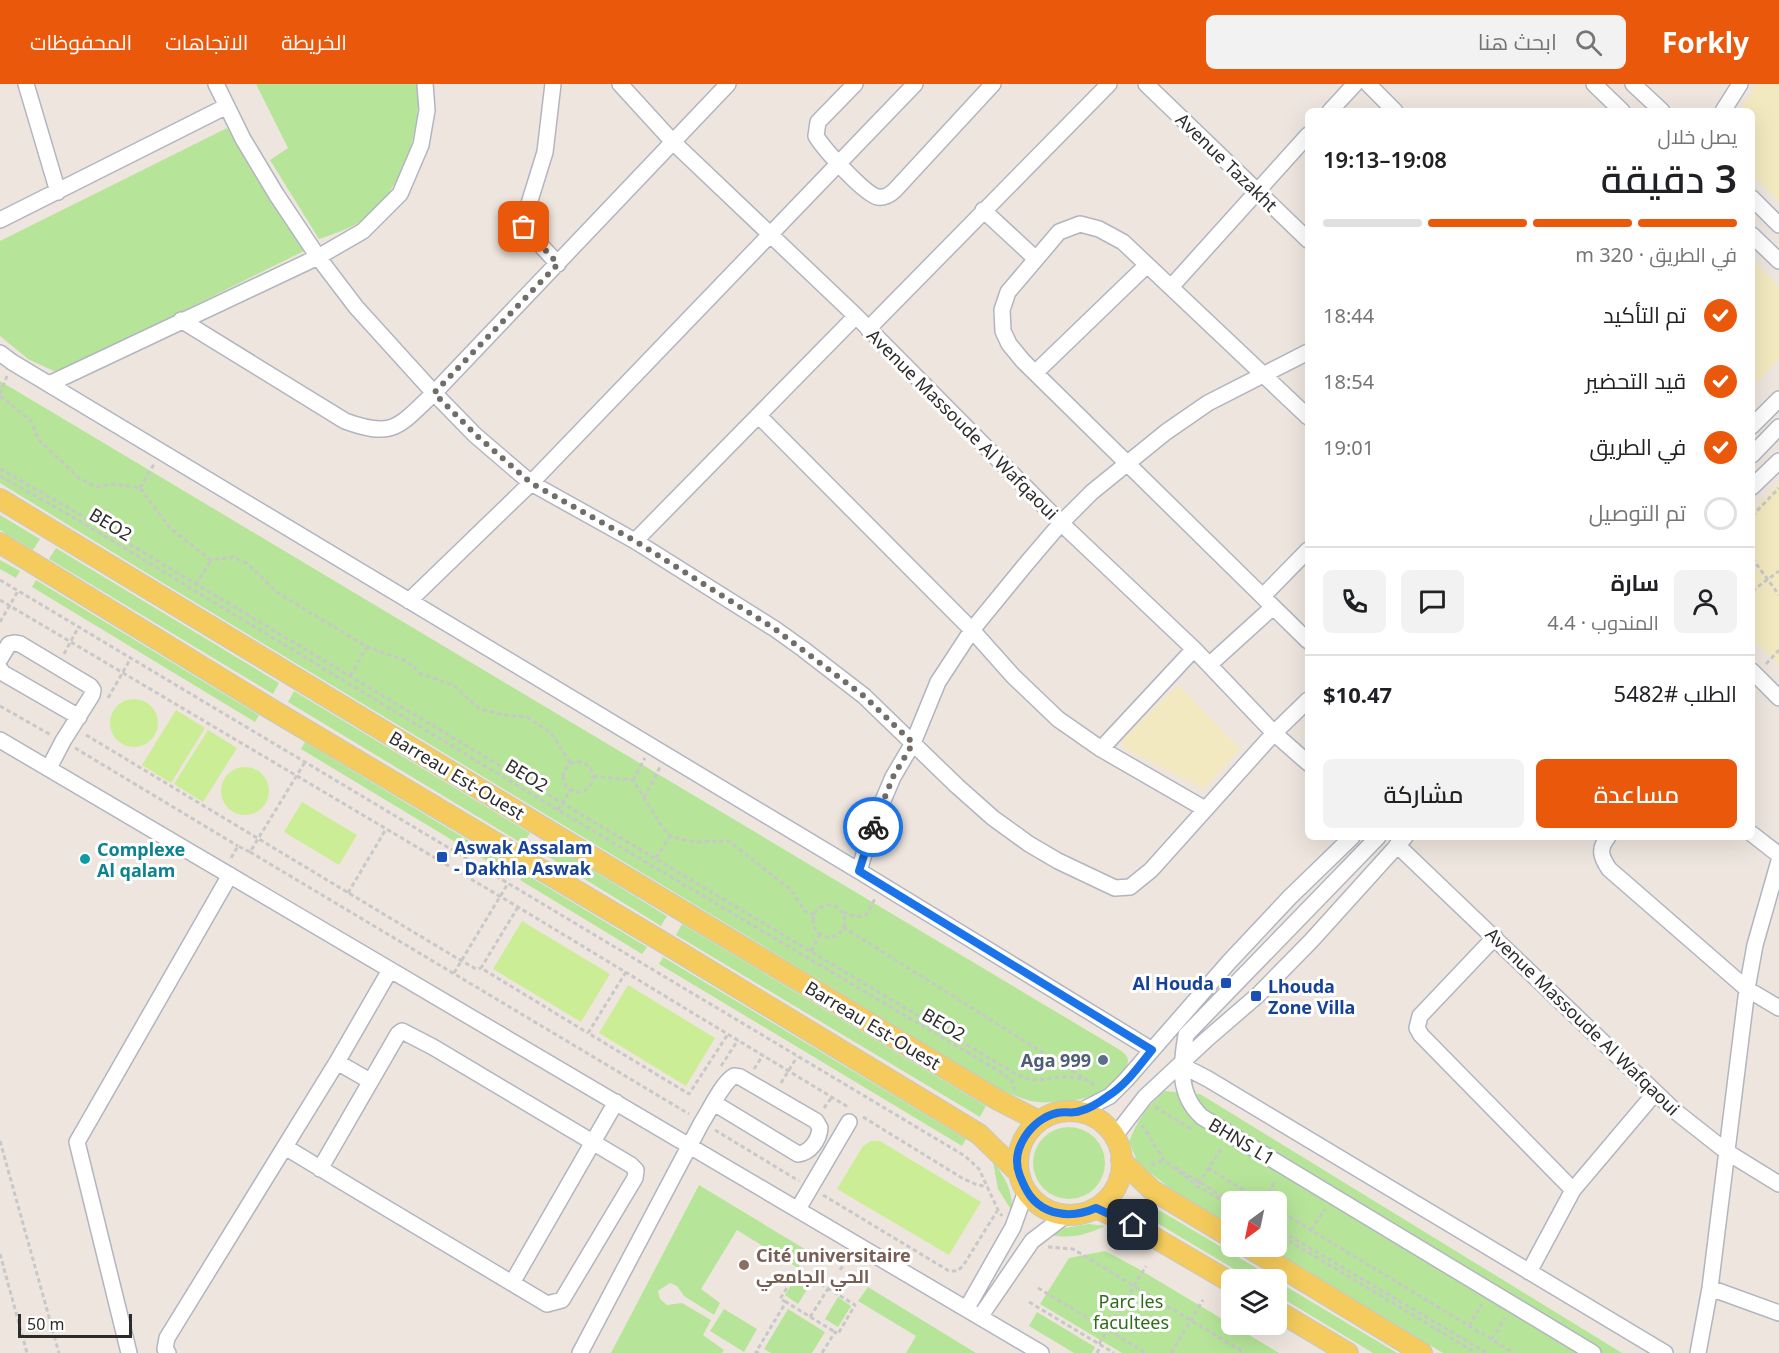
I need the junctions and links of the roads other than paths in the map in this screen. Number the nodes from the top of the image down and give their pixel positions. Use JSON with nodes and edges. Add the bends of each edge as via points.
{"nodes":[{"id":1,"x":27,"y":84,"type":"edge"},
{"id":2,"x":216,"y":84,"type":"edge"},
{"id":3,"x":425,"y":84,"type":"edge"},
{"id":4,"x":553,"y":84,"type":"edge"},
{"id":5,"x":620,"y":84,"type":"edge"},
{"id":6,"x":728,"y":84,"type":"edge"},
{"id":7,"x":855,"y":84,"type":"edge"},
{"id":8,"x":915,"y":84,"type":"edge"},
{"id":9,"x":993,"y":84,"type":"edge"},
{"id":10,"x":1109,"y":84,"type":"edge"},
{"id":11,"x":1146,"y":84,"type":"edge"},
{"id":12,"x":1355,"y":84,"type":"edge"},
{"id":13,"x":1368,"y":84,"type":"edge"},
{"id":14,"x":1594,"y":84,"type":"edge"},
{"id":15,"x":1633,"y":84,"type":"edge"},
{"id":16,"x":1740,"y":84,"type":"edge"},
{"id":17,"x":227,"y":106,"type":"junction"},
{"id":18,"x":1333,"y":108,"type":"edge"},
{"id":19,"x":1392,"y":108,"type":"edge"},
{"id":20,"x":1619,"y":108,"type":"edge"},
{"id":21,"x":1659,"y":108,"type":"edge"},
{"id":22,"x":1725,"y":108,"type":"edge"},
{"id":23,"x":1305,"y":138,"type":"edge"},
{"id":24,"x":673,"y":142,"type":"junction"},
{"id":25,"x":838,"y":164,"type":"junction"},
{"id":26,"x":1257,"y":190,"type":"junction"},
{"id":27,"x":58,"y":192,"type":"junction"},
{"id":28,"x":1755,"y":201,"type":"edge"},
{"id":29,"x":983,"y":210,"type":"junction"},
{"id":30,"x":0,"y":219,"type":"edge"},
{"id":31,"x":1779,"y":225,"type":"edge"},
{"id":32,"x":770,"y":236,"type":"junction"},
{"id":33,"x":1305,"y":237,"type":"edge"},
{"id":34,"x":1755,"y":238,"type":"edge"},
{"id":35,"x":318,"y":256,"type":"junction"},
{"id":36,"x":1036,"y":259,"type":"junction"},
{"id":37,"x":1779,"y":261,"type":"edge"},
{"id":38,"x":558,"y":264,"type":"junction"},
{"id":39,"x":1147,"y":265,"type":"junction"},
{"id":40,"x":1171,"y":287,"type":"junction"},
{"id":41,"x":856,"y":316,"type":"junction"},
{"id":42,"x":181,"y":320,"type":"junction"},
{"id":43,"x":868,"y":329,"type":"junction"},
{"id":44,"x":1305,"y":354,"type":"edge"},
{"id":45,"x":6,"y":358,"type":"edge"},
{"id":46,"x":1035,"y":373,"type":"junction"},
{"id":47,"x":1262,"y":375,"type":"junction"},
{"id":48,"x":49,"y":384,"type":"junction"},
{"id":49,"x":434,"y":393,"type":"junction"},
{"id":50,"x":1779,"y":399,"type":"edge"},
{"id":51,"x":1305,"y":414,"type":"edge"},
{"id":52,"x":1779,"y":414,"type":"edge"},
{"id":53,"x":759,"y":416,"type":"junction"},
{"id":54,"x":1755,"y":423,"type":"edge"},
{"id":55,"x":1779,"y":427,"type":"edge"},
{"id":56,"x":1755,"y":439,"type":"edge"},
{"id":57,"x":1755,"y":452,"type":"edge"},
{"id":58,"x":1779,"y":461,"type":"edge"},
{"id":59,"x":1127,"y":462,"type":"junction"},
{"id":60,"x":531,"y":483,"type":"junction"},
{"id":61,"x":1755,"y":484,"type":"edge"},
{"id":62,"x":0,"y":499,"type":"edge"},
{"id":63,"x":1061,"y":523,"type":"junction"},
{"id":64,"x":635,"y":541,"type":"junction"},
{"id":65,"x":0,"y":543,"type":"edge"},
{"id":66,"x":1305,"y":554,"type":"edge"},
{"id":67,"x":409,"y":601,"type":"junction"},
{"id":68,"x":1268,"y":602,"type":"junction"},
{"id":69,"x":972,"y":630,"type":"junction"},
{"id":70,"x":1305,"y":638,"type":"edge"},
{"id":71,"x":1194,"y":649,"type":"junction"},
{"id":72,"x":0,"y":658,"type":"edge"},
{"id":73,"x":1209,"y":665,"type":"junction"},
{"id":74,"x":0,"y":669,"type":"edge"},
{"id":75,"x":1755,"y":674,"type":"edge"},
{"id":76,"x":1779,"y":698,"type":"edge"},
{"id":77,"x":1305,"y":703,"type":"edge"},
{"id":78,"x":79,"y":717,"type":"junction"},
{"id":79,"x":1274,"y":733,"type":"junction"},
{"id":80,"x":0,"y":741,"type":"edge"},
{"id":81,"x":913,"y":743,"type":"junction"},
{"id":82,"x":1101,"y":749,"type":"junction"},
{"id":83,"x":1305,"y":760,"type":"edge"},
{"id":84,"x":49,"y":768,"type":"junction"},
{"id":85,"x":1205,"y":809,"type":"junction"},
{"id":86,"x":1755,"y":836,"type":"edge"},
{"id":87,"x":1349,"y":840,"type":"edge"},
{"id":88,"x":1367,"y":840,"type":"edge"},
{"id":89,"x":1375,"y":840,"type":"edge"},
{"id":90,"x":1606,"y":840,"type":"edge"},
{"id":91,"x":1401,"y":841,"type":"edge"},
{"id":92,"x":1779,"y":855,"type":"edge"},
{"id":93,"x":1779,"y":861,"type":"edge"},
{"id":94,"x":859,"y":871,"type":"junction"},
{"id":95,"x":226,"y":873,"type":"junction"},
{"id":96,"x":1495,"y":937,"type":"junction"},
{"id":97,"x":390,"y":970,"type":"junction"},
{"id":98,"x":1747,"y":989,"type":"junction"},
{"id":99,"x":1779,"y":1008,"type":"edge"},
{"id":100,"x":1152,"y":1050,"type":"junction"},
{"id":101,"x":338,"y":1062,"type":"junction"},
{"id":102,"x":1178,"y":1068,"type":"junction"},
{"id":103,"x":370,"y":1081,"type":"junction"},
{"id":104,"x":1655,"y":1093,"type":"junction"},
{"id":105,"x":616,"y":1102,"type":"junction"},
{"id":106,"x":714,"y":1103,"type":"junction"},
{"id":107,"x":1078,"y":1112,"type":"junction"},
{"id":108,"x":1039,"y":1121,"type":"junction"},
{"id":109,"x":849,"y":1122,"type":"dead end"},
{"id":110,"x":1114,"y":1137,"type":"junction"},
{"id":111,"x":593,"y":1143,"type":"junction"},
{"id":112,"x":691,"y":1145,"type":"junction"},
{"id":113,"x":285,"y":1147,"type":"junction"},
{"id":114,"x":1727,"y":1152,"type":"junction"},
{"id":115,"x":1127,"y":1166,"type":"junction"},
{"id":116,"x":320,"y":1169,"type":"junction"},
{"id":117,"x":1018,"y":1172,"type":"junction"},
{"id":118,"x":1779,"y":1179,"type":"edge"},
{"id":119,"x":1779,"y":1184,"type":"edge"},
{"id":120,"x":1573,"y":1190,"type":"junction"},
{"id":121,"x":1026,"y":1191,"type":"junction"},
{"id":122,"x":1096,"y":1208,"type":"junction"},
{"id":123,"x":798,"y":1209,"type":"junction"},
{"id":124,"x":1066,"y":1215,"type":"junction"},
{"id":125,"x":1221,"y":1231,"type":"edge"},
{"id":126,"x":1264,"y":1257,"type":"edge"},
{"id":127,"x":1529,"y":1272,"type":"junction"},
{"id":128,"x":1221,"y":1277,"type":"edge"},
{"id":129,"x":512,"y":1283,"type":"junction"},
{"id":130,"x":1710,"y":1288,"type":"junction"},
{"id":131,"x":973,"y":1312,"type":"junction"},
{"id":132,"x":1779,"y":1313,"type":"edge"},
{"id":133,"x":1287,"y":1317,"type":"edge"},
{"id":134,"x":129,"y":1353,"type":"edge"},
{"id":135,"x":168,"y":1353,"type":"edge"},
{"id":136,"x":580,"y":1353,"type":"edge"},
{"id":137,"x":1041,"y":1353,"type":"edge"},
{"id":138,"x":1348,"y":1353,"type":"edge"},
{"id":139,"x":1422,"y":1353,"type":"edge"},
{"id":140,"x":1584,"y":1353,"type":"edge"},
{"id":141,"x":1593,"y":1353,"type":"edge"},
{"id":142,"x":1665,"y":1353,"type":"edge"},
{"id":143,"x":1698,"y":1353,"type":"edge"}],
"edges":[{"from":1,"to":27,"type":"street"},
{"from":2,"to":17,"type":"street"},
{"from":3,"to":35,"type":"street","via":[[427,110],[421,145],[400,194],[363,231]]},
{"from":4,"to":38,"type":"street","via":[[545,152],[523,223]]},
{"from":5,"to":24,"type":"street","name":"Avenue Massoude Al Wafqaoui"},
{"from":6,"to":24,"type":"street"},
{"from":7,"to":25,"type":"street","via":[[816,126],[818,140]]},
{"from":8,"to":25,"type":"street"},
{"from":9,"to":25,"type":"street","via":[[887,196],[872,195]]},
{"from":10,"to":29,"type":"street"},
{"from":11,"to":26,"type":"street","name":"Avenue Tazakht"},
{"from":12,"to":18,"type":"street"},
{"from":13,"to":19,"type":"street"},
{"from":14,"to":20,"type":"street"},
{"from":15,"to":21,"type":"street"},
{"from":16,"to":22,"type":"street"},
{"from":17,"to":27,"type":"street"},
{"from":17,"to":35,"type":"street","via":[[276,194]]},
{"from":23,"to":26,"type":"street"},
{"from":24,"to":32,"type":"street","name":"Avenue Massoude Al Wafqaoui"},
{"from":24,"to":38,"type":"street"},
{"from":25,"to":32,"type":"street"},
{"from":26,"to":33,"type":"street","name":"Avenue Tazakht"},
{"from":26,"to":40,"type":"street"},
{"from":27,"to":30,"type":"street"},
{"from":28,"to":31,"type":"street"},
{"from":29,"to":36,"type":"street"},
{"from":29,"to":43,"type":"street"},
{"from":32,"to":41,"type":"street","name":"Avenue Massoude Al Wafqaoui"},
{"from":32,"to":60,"type":"street"},
{"from":34,"to":37,"type":"street"},
{"from":35,"to":42,"type":"street"},
{"from":35,"to":49,"type":"street","via":[[356,307]]},
{"from":36,"to":39,"type":"street","via":[[1059,232],[1080,224],[1100,229],[1123,242]]},
{"from":36,"to":46,"type":"street","via":[[1008,292],[1002,310],[1003,331],[1009,344]]},
{"from":38,"to":49,"type":"street"},
{"from":39,"to":40,"type":"street"},
{"from":39,"to":46,"type":"street"},
{"from":40,"to":47,"type":"street"},
{"from":41,"to":43,"type":"street","name":"Avenue Massoude Al Wafqaoui"},
{"from":41,"to":53,"type":"street"},
{"from":42,"to":48,"type":"street"},
{"from":42,"to":49,"type":"street","via":[[345,421],[368,429],[386,430],[400,424]]},
{"from":43,"to":63,"type":"street","name":"Avenue Massoude Al Wafqaoui"},
{"from":44,"to":47,"type":"street"},
{"from":45,"to":48,"type":"street"},
{"from":46,"to":59,"type":"street"},
{"from":47,"to":51,"type":"street"},
{"from":47,"to":59,"type":"street","via":[[1208,403]]},
{"from":48,"to":67,"type":"street"},
{"from":49,"to":60,"type":"street"},
{"from":50,"to":54,"type":"street"},
{"from":52,"to":56,"type":"street"},
{"from":53,"to":64,"type":"street"},
{"from":53,"to":69,"type":"street"},
{"from":55,"to":57,"type":"street"},
{"from":58,"to":61,"type":"street"},
{"from":59,"to":63,"type":"street"},
{"from":59,"to":68,"type":"street"},
{"from":60,"to":64,"type":"street"},
{"from":60,"to":67,"type":"street"},
{"from":62,"to":108,"type":"main road","name":"Barreau Est-Ouest","via":[[612,869]]},
{"from":63,"to":69,"type":"street"},
{"from":63,"to":71,"type":"street","name":"Avenue Massoude Al Wafqaoui"},
{"from":64,"to":81,"type":"street","via":[[803,649],[864,696]]},
{"from":65,"to":117,"type":"main road","via":[[979,1134]]},
{"from":66,"to":68,"type":"street"},
{"from":67,"to":94,"type":"street"},
{"from":68,"to":70,"type":"street"},
{"from":68,"to":73,"type":"street"},
{"from":69,"to":81,"type":"street","via":[[938,682]]},
{"from":69,"to":82,"type":"street","via":[[1058,719]]},
{"from":71,"to":73,"type":"street","name":"Avenue Massoude Al Wafqaoui"},
{"from":71,"to":82,"type":"street"},
{"from":72,"to":78,"type":"street","via":[[14,642],[90,686],[92,695]]},
{"from":73,"to":79,"type":"street","name":"Avenue Massoude Al Wafqaoui"},
{"from":74,"to":78,"type":"street"},
{"from":75,"to":76,"type":"street"},
{"from":77,"to":79,"type":"street"},
{"from":78,"to":84,"type":"street"},
{"from":79,"to":83,"type":"street","name":"Avenue Massoude Al Wafqaoui"},
{"from":79,"to":85,"type":"street"},
{"from":80,"to":84,"type":"street"},
{"from":81,"to":85,"type":"street","via":[[993,818],[1029,844],[1115,888],[1124,889],[1138,882]]},
{"from":81,"to":94,"type":"street","via":[[873,824]]},
{"from":82,"to":85,"type":"street"},
{"from":84,"to":95,"type":"street"},
{"from":86,"to":92,"type":"street"},
{"from":87,"to":100,"type":"street","via":[[1282,905]]},
{"from":88,"to":102,"type":"street","name":"BHNS L1","via":[[1188,1023],[1174,1049]]},
{"from":89,"to":102,"type":"street","name":"BHNS L1","via":[[1186,1035]]},
{"from":90,"to":98,"type":"street","via":[[1601,851],[1609,868]]},
{"from":91,"to":96,"type":"street","name":"Avenue Massoude Al Wafqaoui"},
{"from":91,"to":102,"type":"street","via":[[1291,962]]},
{"from":93,"to":98,"type":"street"},
{"from":94,"to":100,"type":"street"},
{"from":95,"to":97,"type":"street"},
{"from":95,"to":134,"type":"street","via":[[77,1142]]},
{"from":96,"to":104,"type":"street","name":"Avenue Massoude Al Wafqaoui"},
{"from":96,"to":120,"type":"street","via":[[1420,1016],[1417,1028]]},
{"from":97,"to":101,"type":"street"},
{"from":97,"to":105,"type":"street"},
{"from":98,"to":99,"type":"street"},
{"from":98,"to":114,"type":"street"},
{"from":100,"to":107,"type":"street","via":[[1110,1096]]},
{"from":101,"to":103,"type":"street"},
{"from":101,"to":113,"type":"street"},
{"from":102,"to":110,"type":"street","via":[[1145,1097]]},
{"from":102,"to":127,"type":"street","via":[[1209,1079]]},
{"from":102,"to":140,"type":"street","name":"BHNS L1","via":[[1184,1101],[1206,1122]]},
{"from":102,"to":141,"type":"street","name":"BHNS L1","via":[[1187,1096],[1202,1117]]},
{"from":103,"to":111,"type":"street","via":[[398,1034],[407,1032]]},
{"from":103,"to":116,"type":"street"},
{"from":104,"to":114,"type":"street","name":"Avenue Massoude Al Wafqaoui"},
{"from":104,"to":120,"type":"street"},
{"from":105,"to":111,"type":"street"},
{"from":105,"to":112,"type":"street"},
{"from":106,"to":106,"type":"street","via":[[798,1154],[810,1150],[820,1134],[816,1121],[740,1077],[730,1078]]},
{"from":106,"to":112,"type":"street"},
{"from":107,"to":108,"type":"main road","via":[[1058,1113]]},
{"from":107,"to":110,"type":"main road","via":[[1099,1121]]},
{"from":108,"to":117,"type":"main road","via":[[1020,1149]]},
{"from":109,"to":123,"type":"street"},
{"from":110,"to":115,"type":"main road"},
{"from":111,"to":129,"type":"street"},
{"from":111,"to":129,"type":"street","via":[[631,1165],[636,1170],[635,1178],[562,1299],[547,1304]]},
{"from":112,"to":123,"type":"street"},
{"from":112,"to":136,"type":"street"},
{"from":113,"to":116,"type":"street"},
{"from":113,"to":135,"type":"street","via":[[167,1338]]},
{"from":114,"to":119,"type":"street","name":"Avenue Massoude Al Wafqaoui"},
{"from":114,"to":130,"type":"street"},
{"from":115,"to":122,"type":"main road","via":[[1116,1187]]},
{"from":115,"to":125,"type":"main road","via":[[1152,1190]]},
{"from":116,"to":129,"type":"street"},
{"from":117,"to":121,"type":"main road"},
{"from":118,"to":119,"type":"street"},
{"from":120,"to":127,"type":"street"},
{"from":121,"to":124,"type":"main road","via":[[1043,1208]]},
{"from":121,"to":131,"type":"street"},
{"from":122,"to":124,"type":"main road"},
{"from":122,"to":128,"type":"main road"},
{"from":123,"to":131,"type":"street"},
{"from":124,"to":131,"type":"street","via":[[1032,1241]]},
{"from":126,"to":139,"type":"main road"},
{"from":127,"to":142,"type":"street"},
{"from":130,"to":132,"type":"street"},
{"from":130,"to":143,"type":"street"},
{"from":131,"to":137,"type":"street"},
{"from":133,"to":138,"type":"main road"}]}
